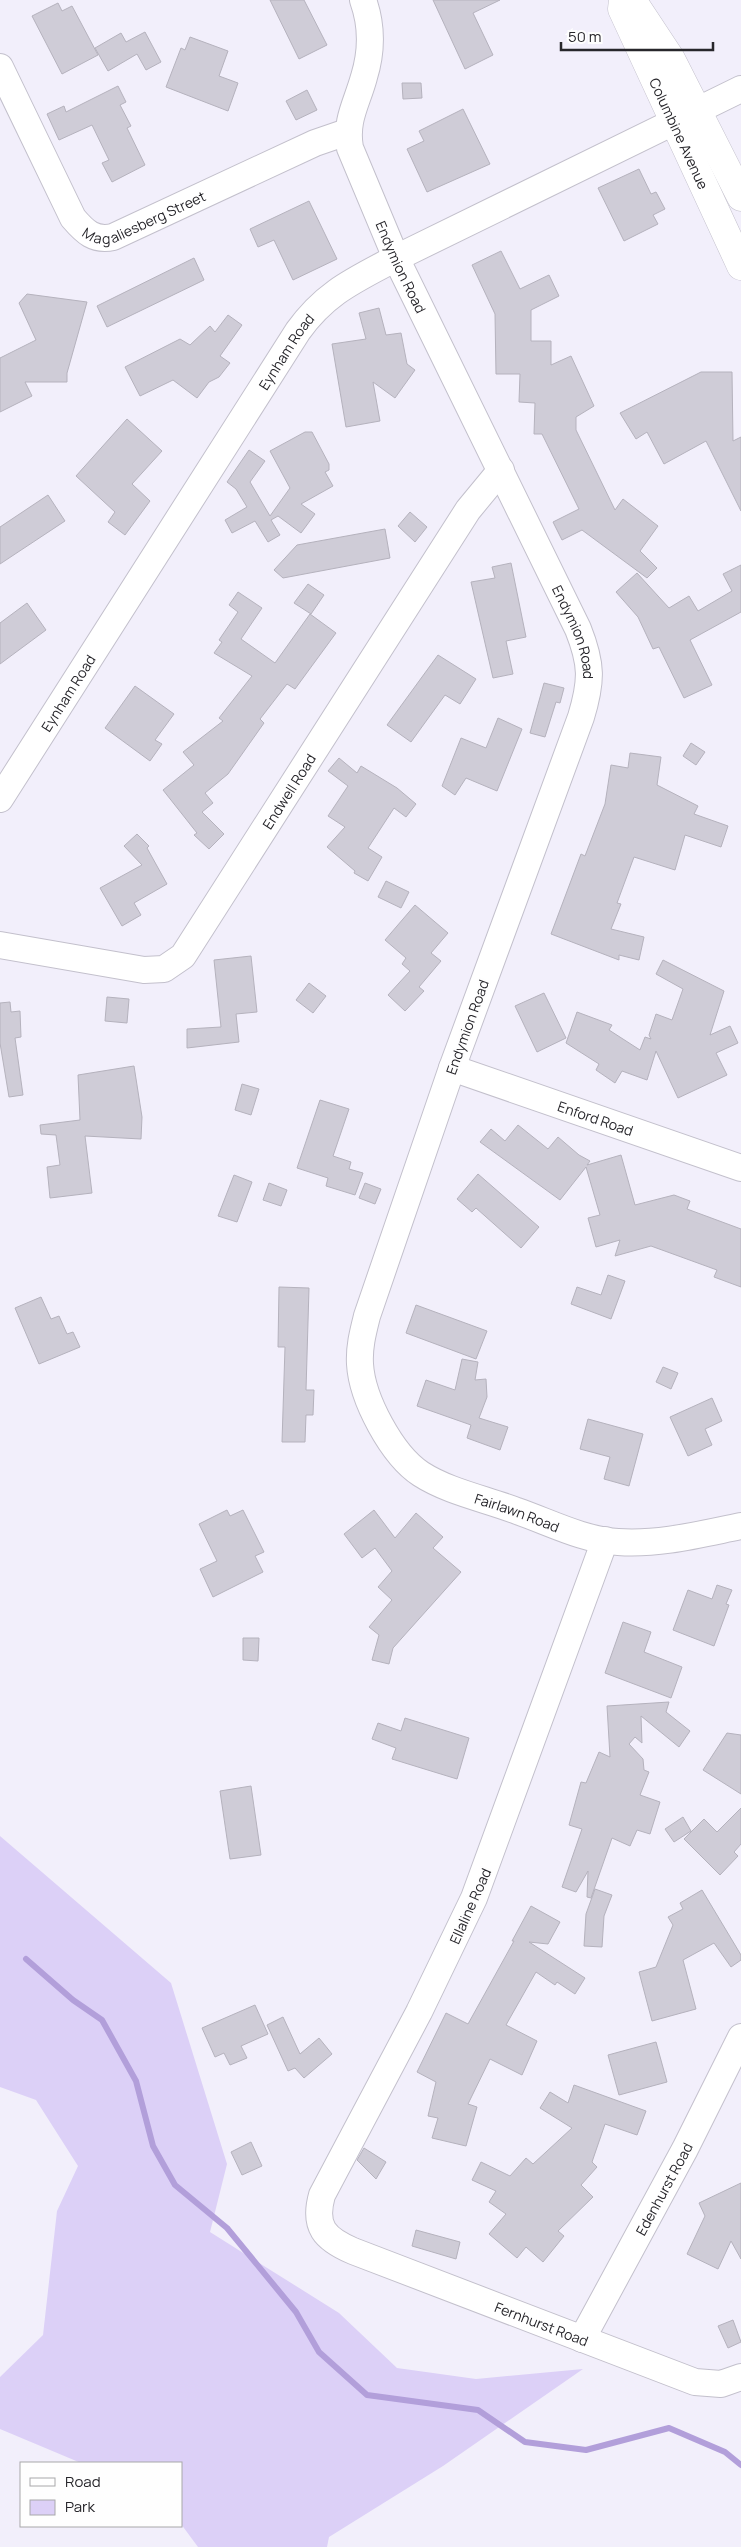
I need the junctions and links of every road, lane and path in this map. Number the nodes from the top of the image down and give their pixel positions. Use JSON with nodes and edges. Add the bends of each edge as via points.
{"nodes":[{"id":1,"x":363,"y":0,"type":"edge"},
{"id":2,"x":623,"y":0,"type":"edge"},
{"id":3,"x":632,"y":0,"type":"edge"},
{"id":4,"x":0,"y":67,"type":"edge"},
{"id":5,"x":741,"y":89,"type":"edge"},
{"id":6,"x":686,"y":115,"type":"junction"},
{"id":7,"x":347,"y":132,"type":"junction"},
{"id":8,"x":741,"y":197,"type":"edge"},
{"id":9,"x":396,"y":258,"type":"junction"},
{"id":10,"x":741,"y":266,"type":"edge"},
{"id":11,"x":501,"y":470,"type":"junction"},
{"id":12,"x":0,"y":799,"type":"edge"},
{"id":13,"x":0,"y":945,"type":"edge"},
{"id":14,"x":452,"y":1068,"type":"junction"},
{"id":15,"x":739,"y":1161,"type":"edge"},
{"id":16,"x":360,"y":1366,"type":"joint"},
{"id":17,"x":741,"y":1526,"type":"edge"},
{"id":18,"x":605,"y":1540,"type":"junction"},
{"id":19,"x":741,"y":2037,"type":"edge"},
{"id":20,"x":344,"y":2248,"type":"joint"},
{"id":21,"x":582,"y":2339,"type":"junction"},
{"id":22,"x":741,"y":2377,"type":"edge"}],
"edges":[{"from":1,"to":7,"type":"street","via":[[370,27],[369,60]]},
{"from":2,"to":6,"type":"main road","name":"Columbine Avenue","via":[[622,9]]},
{"from":3,"to":6,"type":"main road","name":"Columbine Avenue","via":[[671,59]]},
{"from":4,"to":7,"type":"street","name":"Magaliesberg Street","via":[[73,218],[83,231],[94,238],[114,237],[315,143]]},
{"from":5,"to":6,"type":"street","name":"Eynham Road"},
{"from":6,"to":8,"type":"main road","name":"Columbine Avenue"},
{"from":6,"to":9,"type":"street","name":"Eynham Road"},
{"from":6,"to":10,"type":"main road","name":"Columbine Avenue"},
{"from":7,"to":9,"type":"street","name":"Endymion Road","via":[[357,168]]},
{"from":9,"to":11,"type":"street","name":"Endymion Road"},
{"from":9,"to":12,"type":"street","name":"Eynham Road","via":[[328,296],[303,324]]},
{"from":11,"to":13,"type":"street","name":"Endwell Road","via":[[468,510],[183,956],[164,969],[144,970]]},
{"from":11,"to":14,"type":"street","name":"Endymion Road","via":[[578,629],[589,663],[590,682],[581,717]]},
{"from":14,"to":15,"type":"street","name":"Enford Road"},
{"from":14,"to":16,"type":"street","name":"Endymion Road","via":[[367,1316]]},
{"from":16,"to":18,"type":"street","name":"Fairlawn Road","via":[[385,1432],[408,1463],[422,1474],[438,1483],[571,1531]]},
{"from":17,"to":18,"type":"street","name":"Fairlawn Road","via":[[650,1542]]},
{"from":18,"to":20,"type":"street","name":"Ellaline Road","via":[[474,1898],[423,2004],[322,2195],[318,2213],[323,2231],[335,2244]]},
{"from":19,"to":21,"type":"street","name":"Edenhurst Road","via":[[685,2149]]},
{"from":20,"to":21,"type":"street","name":"Fernhurst Road"},
{"from":21,"to":22,"type":"street","name":"Fernhurst Road","via":[[695,2382],[721,2384]]}]}
